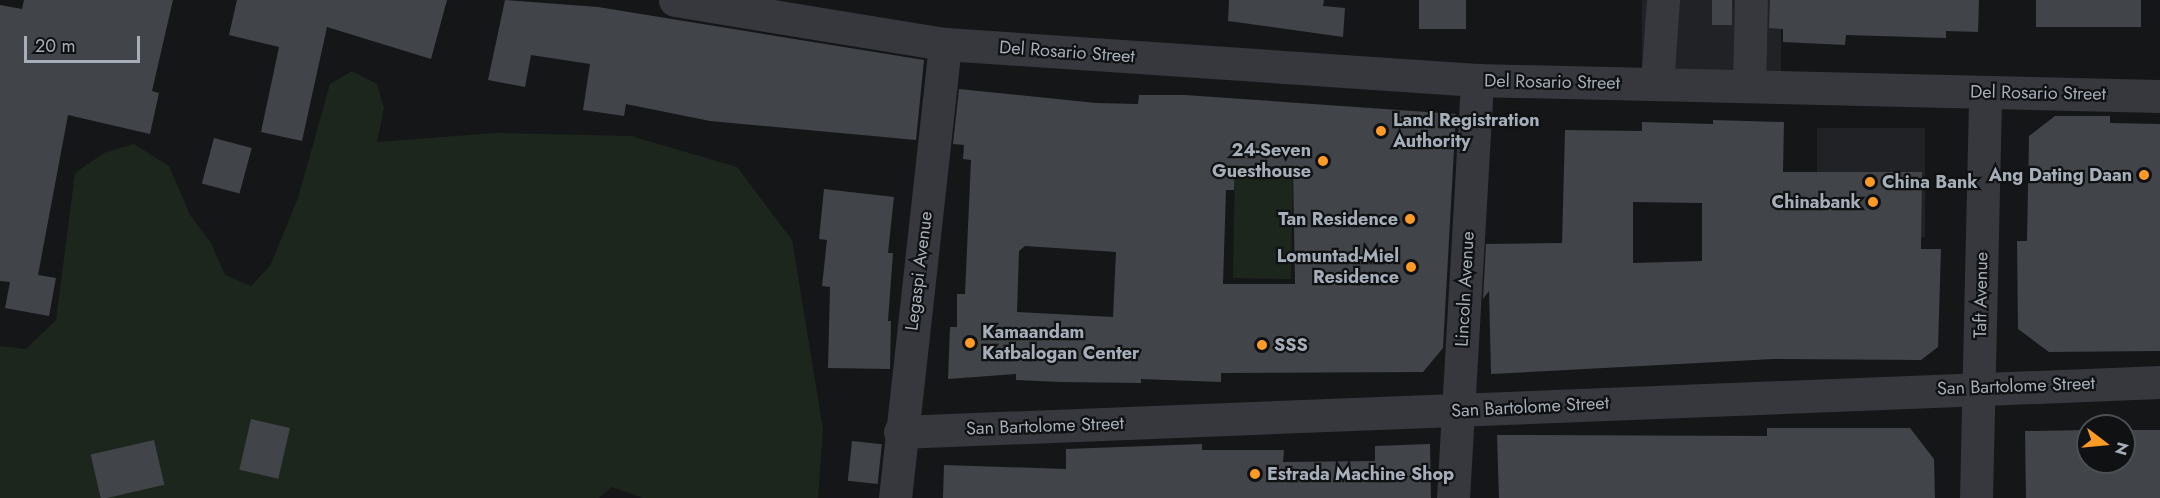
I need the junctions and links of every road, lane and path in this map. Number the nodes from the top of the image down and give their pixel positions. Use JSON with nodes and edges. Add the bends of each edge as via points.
{"nodes":[{"id":1,"x":675,"y":0,"type":"edge"},
{"id":2,"x":1663,"y":0,"type":"edge"},
{"id":3,"x":1751,"y":0,"type":"edge"},
{"id":4,"x":945,"y":44,"type":"junction"},
{"id":5,"x":1477,"y":80,"type":"junction"},
{"id":6,"x":1657,"y":84,"type":"junction"},
{"id":7,"x":1749,"y":86,"type":"junction"},
{"id":8,"x":1985,"y":92,"type":"junction"},
{"id":9,"x":2160,"y":96,"type":"edge"},
{"id":10,"x":2160,"y":382,"type":"edge"},
{"id":11,"x":1978,"y":387,"type":"junction"},
{"id":12,"x":1458,"y":410,"type":"junction"},
{"id":13,"x":900,"y":432,"type":"junction"},
{"id":14,"x":895,"y":498,"type":"edge"},
{"id":15,"x":1453,"y":498,"type":"edge"},
{"id":16,"x":1976,"y":498,"type":"edge"}],
"edges":[{"from":1,"to":4,"type":"street","name":"Del Rosario Street"},
{"from":2,"to":6,"type":"street"},
{"from":3,"to":7,"type":"street"},
{"from":4,"to":5,"type":"street","name":"Del Rosario Street"},
{"from":4,"to":13,"type":"street","name":"Legaspi Avenue"},
{"from":5,"to":6,"type":"street","name":"Del Rosario Street"},
{"from":5,"to":12,"type":"street","name":"Lincoln Avenue"},
{"from":6,"to":7,"type":"street","name":"Del Rosario Street"},
{"from":7,"to":8,"type":"street","name":"Del Rosario Street"},
{"from":8,"to":9,"type":"street","name":"Del Rosario Street"},
{"from":8,"to":11,"type":"street","name":"Taft Avenue"},
{"from":10,"to":11,"type":"street","name":"San Bartolome Street"},
{"from":11,"to":12,"type":"street","name":"San Bartolome Street"},
{"from":11,"to":16,"type":"street","name":"Taft Avenue"},
{"from":12,"to":13,"type":"street","name":"San Bartolome Street"},
{"from":12,"to":15,"type":"street","name":"Lincoln Avenue"},
{"from":13,"to":14,"type":"street","name":"Legaspi Avenue"}]}
